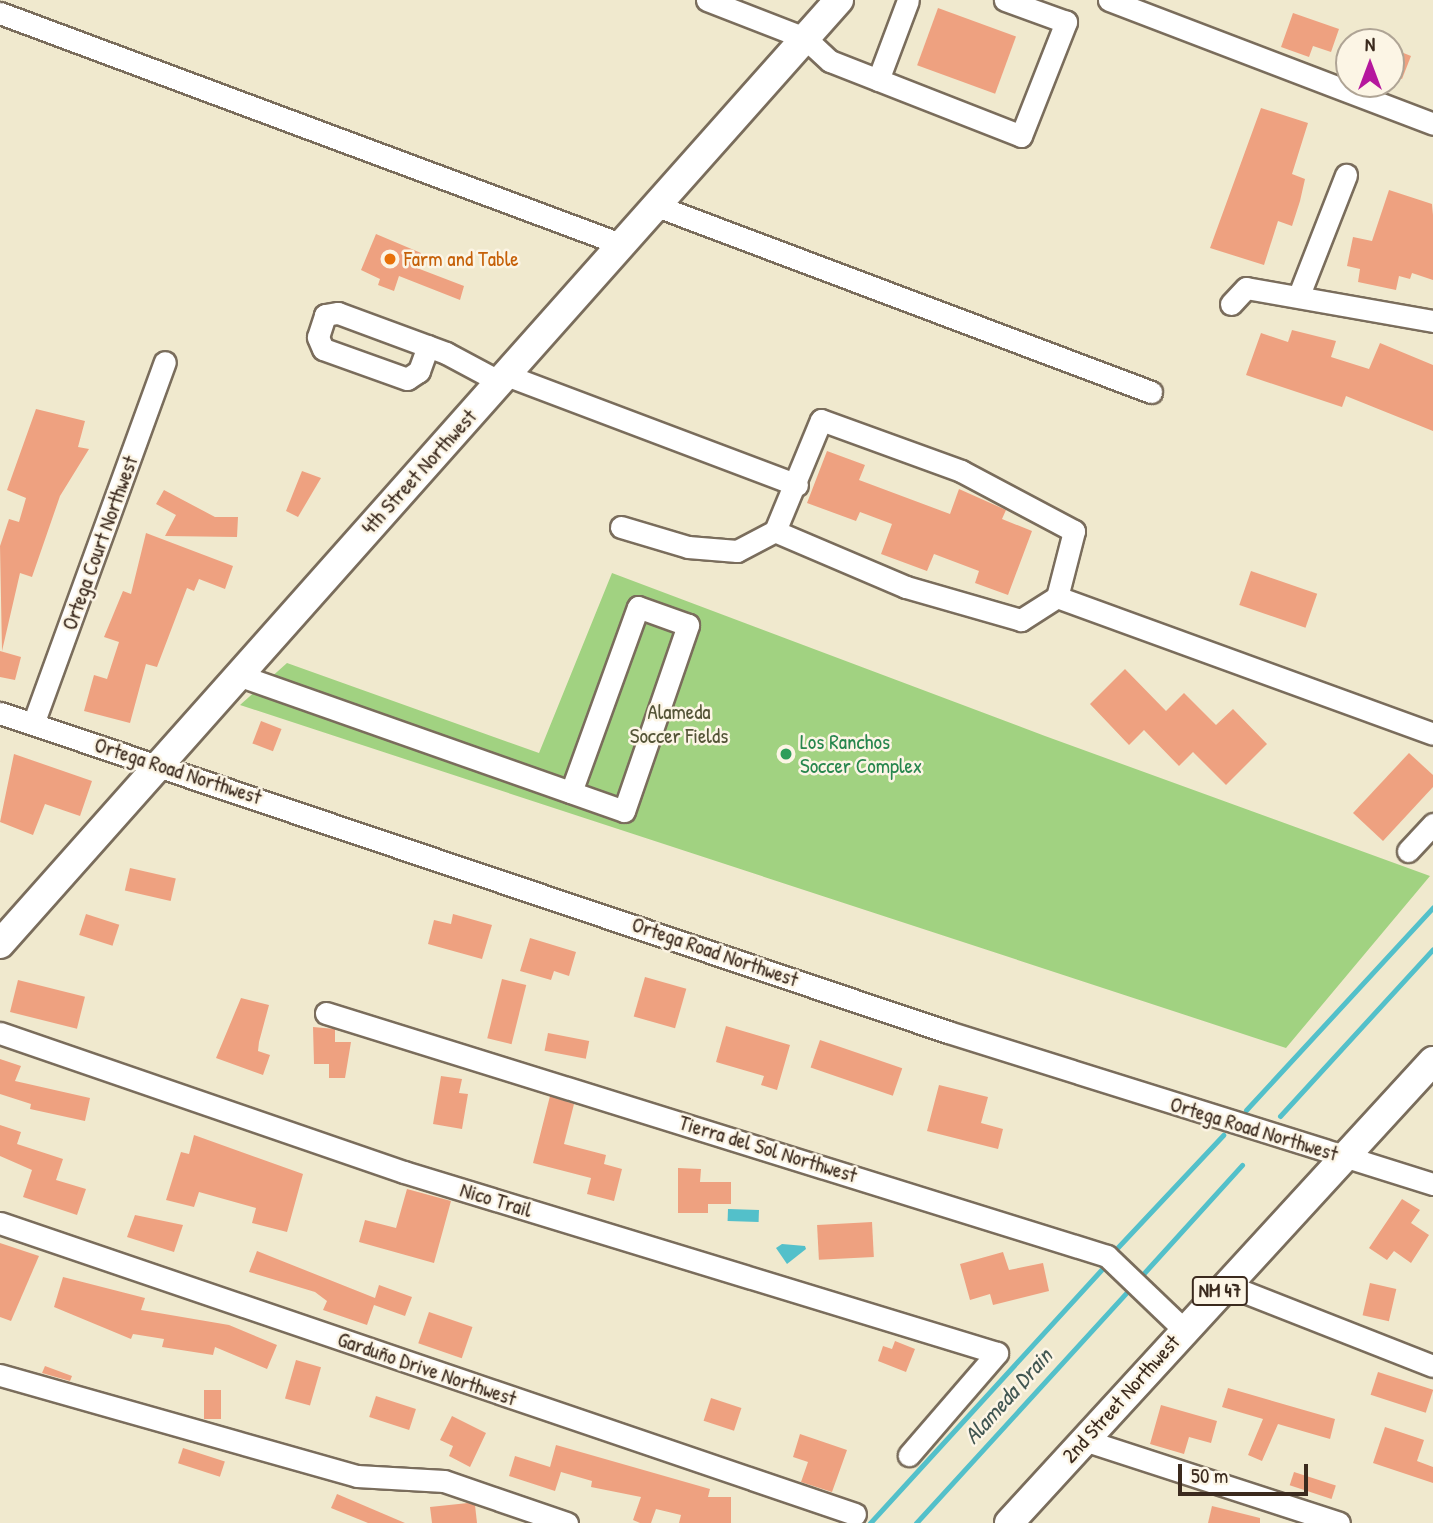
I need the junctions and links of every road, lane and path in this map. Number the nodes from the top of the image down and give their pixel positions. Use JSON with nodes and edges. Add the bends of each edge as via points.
{"nodes":[{"id":1,"x":707,"y":0,"type":"edge"},
{"id":2,"x":839,"y":0,"type":"edge"},
{"id":3,"x":908,"y":0,"type":"edge"},
{"id":4,"x":1005,"y":0,"type":"edge"},
{"id":5,"x":1109,"y":0,"type":"edge"},
{"id":6,"x":0,"y":13,"type":"edge"},
{"id":7,"x":805,"y":38,"type":"junction"},
{"id":8,"x":878,"y":79,"type":"junction"},
{"id":9,"x":1433,"y":124,"type":"edge"},
{"id":10,"x":1346,"y":175,"type":"dead end"},
{"id":11,"x":657,"y":206,"type":"junction"},
{"id":12,"x":623,"y":244,"type":"junction"},
{"id":13,"x":1299,"y":295,"type":"junction"},
{"id":14,"x":1231,"y":304,"type":"dead end"},
{"id":15,"x":1433,"y":321,"type":"edge"},
{"id":16,"x":428,"y":346,"type":"junction"},
{"id":17,"x":165,"y":362,"type":"dead end"},
{"id":18,"x":503,"y":379,"type":"junction"},
{"id":19,"x":1151,"y":392,"type":"dead end"},
{"id":20,"x":797,"y":485,"type":"junction"},
{"id":21,"x":621,"y":527,"type":"dead end"},
{"id":22,"x":775,"y":531,"type":"junction"},
{"id":23,"x":1057,"y":597,"type":"junction"},
{"id":24,"x":238,"y":675,"type":"junction"},
{"id":25,"x":0,"y":713,"type":"edge"},
{"id":26,"x":33,"y":724,"type":"junction"},
{"id":27,"x":1433,"y":734,"type":"edge"},
{"id":28,"x":160,"y":763,"type":"junction"},
{"id":29,"x":571,"y":792,"type":"junction"},
{"id":30,"x":1433,"y":824,"type":"edge"},
{"id":31,"x":1408,"y":851,"type":"dead end"},
{"id":32,"x":0,"y":944,"type":"edge"},
{"id":33,"x":326,"y":1013,"type":"dead end"},
{"id":34,"x":0,"y":1033,"type":"edge"},
{"id":35,"x":1433,"y":1061,"type":"edge"},
{"id":36,"x":1342,"y":1156,"type":"junction"},
{"id":37,"x":1433,"y":1184,"type":"edge"},
{"id":38,"x":0,"y":1223,"type":"edge"},
{"id":39,"x":1227,"y":1285,"type":"junction"},
{"id":40,"x":1183,"y":1329,"type":"junction"},
{"id":41,"x":1433,"y":1366,"type":"edge"},
{"id":42,"x":0,"y":1375,"type":"edge"},
{"id":43,"x":1084,"y":1440,"type":"junction"},
{"id":44,"x":909,"y":1455,"type":"dead end"},
{"id":45,"x":855,"y":1514,"type":"dead end"},
{"id":46,"x":567,"y":1523,"type":"edge"},
{"id":47,"x":1009,"y":1523,"type":"edge"},
{"id":48,"x":1339,"y":1523,"type":"edge"}],
"edges":[{"from":1,"to":7,"type":"street"},
{"from":2,"to":7,"type":"main road","name":"4th Street Northwest"},
{"from":3,"to":8,"type":"street"},
{"from":4,"to":8,"type":"street","via":[[1066,22],[1021,136]]},
{"from":5,"to":9,"type":"street"},
{"from":6,"to":12,"type":"street"},
{"from":7,"to":8,"type":"street","via":[[830,61]]},
{"from":7,"to":11,"type":"main road","name":"4th Street Northwest"},
{"from":10,"to":13,"type":"street"},
{"from":11,"to":12,"type":"main road","name":"4th Street Northwest"},
{"from":11,"to":19,"type":"street"},
{"from":12,"to":18,"type":"main road","name":"4th Street Northwest"},
{"from":13,"to":14,"type":"street","via":[[1246,288]]},
{"from":13,"to":15,"type":"street"},
{"from":16,"to":16,"type":"street","via":[[330,312],[318,337],[323,349],[407,379],[419,371]]},
{"from":16,"to":18,"type":"street"},
{"from":17,"to":26,"type":"street","name":"Ortega Court Northwest"},
{"from":18,"to":20,"type":"street"},
{"from":18,"to":24,"type":"main road","name":"4th Street Northwest"},
{"from":20,"to":22,"type":"street"},
{"from":20,"to":23,"type":"street","via":[[821,420],[961,471],[1074,531]]},
{"from":21,"to":22,"type":"street","via":[[688,547],[737,551]]},
{"from":22,"to":23,"type":"street","via":[[906,587],[1021,620]]},
{"from":23,"to":27,"type":"street"},
{"from":24,"to":28,"type":"main road","name":"4th Street Northwest"},
{"from":24,"to":29,"type":"street"},
{"from":25,"to":26,"type":"street","name":"Ortega Road Northwest"},
{"from":26,"to":28,"type":"street","name":"Ortega Road Northwest"},
{"from":28,"to":32,"type":"main road","name":"4th Street Northwest"},
{"from":28,"to":36,"type":"street","name":"Ortega Road Northwest","via":[[948,1032]]},
{"from":29,"to":29,"type":"street","via":[[624,811],[688,625],[638,607]]},
{"from":30,"to":31,"type":"street"},
{"from":33,"to":40,"type":"street","name":"Tierra del Sol Northwest","via":[[1107,1256]]},
{"from":34,"to":44,"type":"street","name":"Nico Trail","via":[[404,1172],[997,1353]]},
{"from":35,"to":36,"type":"main road","name":"2nd Street Northwest","number":"NM 47"},
{"from":36,"to":37,"type":"street","name":"Ortega Road Northwest"},
{"from":36,"to":39,"type":"main road","name":"2nd Street Northwest","number":"NM 47"},
{"from":38,"to":45,"type":"street","name":"Garduño Drive Northwest"},
{"from":39,"to":40,"type":"main road","name":"2nd Street Northwest","number":"NM 47"},
{"from":39,"to":41,"type":"street"},
{"from":40,"to":43,"type":"main road","name":"2nd Street Northwest","number":"NM 47"},
{"from":42,"to":46,"type":"street","via":[[357,1476],[444,1482]]},
{"from":43,"to":47,"type":"main road","name":"2nd Street Northwest","number":"NM 47"},
{"from":43,"to":48,"type":"street"}]}
